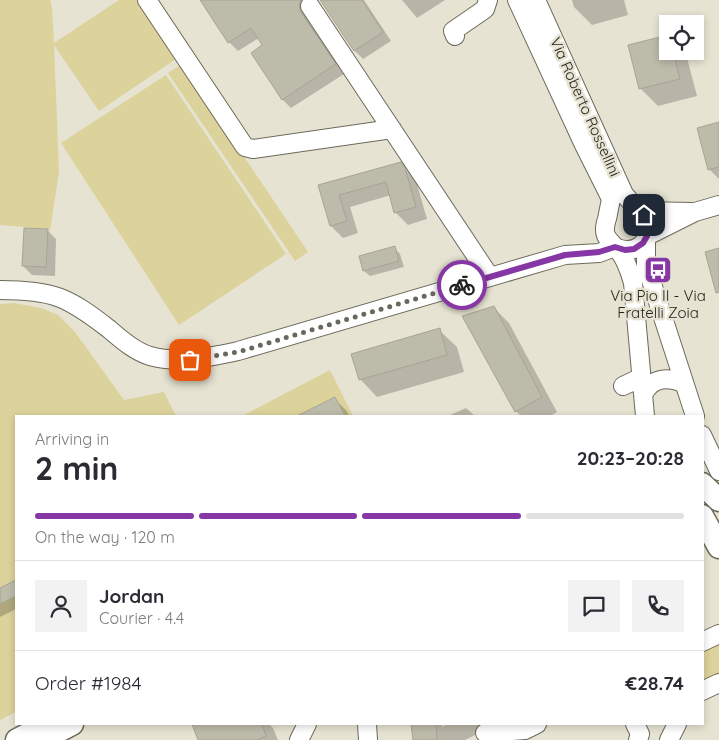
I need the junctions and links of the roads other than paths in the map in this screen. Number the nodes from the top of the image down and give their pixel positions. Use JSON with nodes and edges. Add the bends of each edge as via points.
{"nodes":[{"id":1,"x":147,"y":0,"type":"edge"},
{"id":2,"x":488,"y":0,"type":"edge"},
{"id":3,"x":518,"y":0,"type":"edge"},
{"id":4,"x":536,"y":0,"type":"edge"},
{"id":5,"x":310,"y":6,"type":"dead end"},
{"id":6,"x":455,"y":36,"type":"dead end"},
{"id":7,"x":392,"y":129,"type":"junction"},
{"id":8,"x":586,"y":130,"type":"junction"},
{"id":9,"x":719,"y":205,"type":"edge"},
{"id":10,"x":637,"y":210,"type":"junction"},
{"id":11,"x":696,"y":212,"type":"junction"},
{"id":12,"x":607,"y":220,"type":"junction"},
{"id":13,"x":646,"y":237,"type":"junction"},
{"id":14,"x":616,"y":248,"type":"junction"},
{"id":15,"x":565,"y":255,"type":"junction"},
{"id":16,"x":490,"y":277,"type":"junction"},
{"id":17,"x":0,"y":290,"type":"edge"},
{"id":18,"x":683,"y":383,"type":"junction"},
{"id":19,"x":643,"y":385,"type":"junction"},
{"id":20,"x":623,"y":386,"type":"dead end"},
{"id":21,"x":645,"y":415,"type":"edge"},
{"id":22,"x":695,"y":415,"type":"edge"},
{"id":23,"x":704,"y":438,"type":"edge"},
{"id":24,"x":719,"y":471,"type":"edge"},
{"id":25,"x":704,"y":486,"type":"edge"},
{"id":26,"x":719,"y":500,"type":"edge"},
{"id":27,"x":704,"y":519,"type":"edge"},
{"id":28,"x":718,"y":542,"type":"edge"},
{"id":29,"x":719,"y":634,"type":"edge"},
{"id":30,"x":704,"y":641,"type":"edge"},
{"id":31,"x":719,"y":683,"type":"edge"},
{"id":32,"x":704,"y":690,"type":"edge"},
{"id":33,"x":46,"y":725,"type":"edge"},
{"id":34,"x":70,"y":725,"type":"edge"},
{"id":35,"x":306,"y":725,"type":"edge"},
{"id":36,"x":366,"y":725,"type":"edge"},
{"id":37,"x":636,"y":725,"type":"edge"},
{"id":38,"x":676,"y":725,"type":"edge"},
{"id":39,"x":528,"y":731,"type":"edge"},
{"id":40,"x":485,"y":733,"type":"dead end"},
{"id":41,"x":17,"y":740,"type":"edge"},
{"id":42,"x":41,"y":740,"type":"edge"},
{"id":43,"x":298,"y":740,"type":"edge"},
{"id":44,"x":368,"y":740,"type":"edge"},
{"id":45,"x":638,"y":740,"type":"edge"},
{"id":46,"x":669,"y":740,"type":"edge"}],
"edges":[{"from":1,"to":7,"type":"street","via":[[245,147],[253,149]]},
{"from":2,"to":6,"type":"street","via":[[485,9],[453,31]]},
{"from":3,"to":8,"type":"street","name":"Via Roberto Rossellini"},
{"from":4,"to":8,"type":"street","name":"Via Roberto Rossellini"},
{"from":5,"to":7,"type":"street"},
{"from":7,"to":16,"type":"street"},
{"from":8,"to":10,"type":"street","name":"Via Roberto Rossellini"},
{"from":8,"to":12,"type":"street","name":"Via Roberto Rossellini","via":[[611,200]]},
{"from":9,"to":11,"type":"street"},
{"from":10,"to":11,"type":"street"},
{"from":10,"to":12,"type":"street","via":[[619,208]]},
{"from":10,"to":13,"type":"street","name":"Via Roberto Rossellini","via":[[647,222]]},
{"from":11,"to":13,"type":"street"},
{"from":12,"to":14,"type":"street","name":"Via Roberto Rossellini","via":[[606,237]]},
{"from":12,"to":15,"type":"street","via":[[594,240]]},
{"from":13,"to":14,"type":"street","via":[[632,250]]},
{"from":13,"to":18,"type":"street","name":"Via Roberto Rossellini","via":[[646,264]]},
{"from":14,"to":15,"type":"street"},
{"from":14,"to":19,"type":"street","name":"Via Roberto Rossellini","via":[[629,269],[633,283]]},
{"from":15,"to":16,"type":"street"},
{"from":16,"to":17,"type":"street","via":[[238,352],[190,360],[150,356],[131,347],[86,310],[58,296]]},
{"from":18,"to":19,"type":"street","via":[[663,378],[647,388]]},
{"from":18,"to":22,"type":"street","name":"Via Roberto Rossellini"},
{"from":19,"to":20,"type":"street"},
{"from":19,"to":21,"type":"street","name":"Via Roberto Rossellini"},
{"from":23,"to":24,"type":"street"},
{"from":25,"to":26,"type":"main road"},
{"from":27,"to":28,"type":"main road"},
{"from":29,"to":30,"type":"street"},
{"from":31,"to":32,"type":"street"},
{"from":33,"to":41,"type":"main road"},
{"from":34,"to":42,"type":"main road"},
{"from":35,"to":43,"type":"street"},
{"from":36,"to":44,"type":"street"},
{"from":37,"to":45,"type":"street","via":[[640,734]]},
{"from":38,"to":46,"type":"street"},
{"from":39,"to":40,"type":"street"}]}
